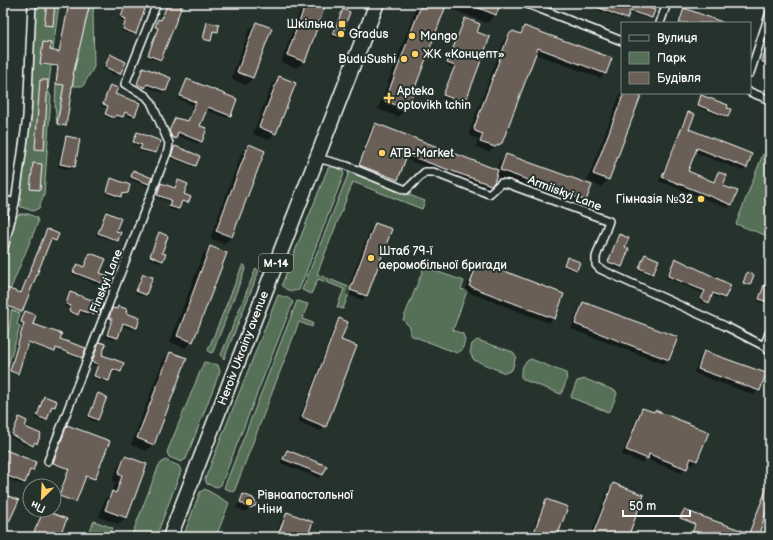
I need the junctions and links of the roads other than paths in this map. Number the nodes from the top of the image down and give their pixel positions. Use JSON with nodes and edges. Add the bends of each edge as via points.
{"nodes":[{"id":1,"x":32,"y":3,"type":"edge"},
{"id":2,"x":157,"y":3,"type":"edge"},
{"id":3,"x":377,"y":3,"type":"edge"},
{"id":4,"x":525,"y":3,"type":"edge"},
{"id":5,"x":668,"y":3,"type":"edge"},
{"id":6,"x":770,"y":12,"type":"edge"},
{"id":7,"x":660,"y":22,"type":"edge"},
{"id":8,"x":621,"y":41,"type":"edge"},
{"id":9,"x":751,"y":70,"type":"edge"},
{"id":10,"x":751,"y":92,"type":"edge"},
{"id":11,"x":770,"y":100,"type":"edge"},
{"id":12,"x":317,"y":158,"type":"junction"},
{"id":13,"x":3,"y":199,"type":"edge"},
{"id":14,"x":15,"y":203,"type":"junction"},
{"id":15,"x":3,"y":252,"type":"edge"},
{"id":16,"x":770,"y":331,"type":"edge"},
{"id":17,"x":764,"y":346,"type":"junction"},
{"id":18,"x":770,"y":352,"type":"edge"},
{"id":19,"x":48,"y":461,"type":"dead end"},
{"id":20,"x":170,"y":537,"type":"edge"}],
"edges":[{"from":1,"to":14,"type":"street","via":[[27,117]]},
{"from":2,"to":19,"type":"street","name":"Finskyi Lane","via":[[125,84],[146,96],[154,108],[169,143],[168,150]]},
{"from":3,"to":12,"type":"highway","name":"Heroiv Ukrainy avenue","number":"М-14"},
{"from":4,"to":8,"type":"street"},
{"from":5,"to":7,"type":"street"},
{"from":6,"to":9,"type":"street"},
{"from":10,"to":11,"type":"street"},
{"from":12,"to":17,"type":"street","name":"Armiiskyi Lane","via":[[347,166],[406,190],[425,172],[433,172],[489,194],[501,183],[508,184],[609,221],[596,256],[596,265],[600,269]]},
{"from":12,"to":20,"type":"highway","name":"Heroiv Ukrainy avenue","number":"М-14"},
{"from":13,"to":14,"type":"street"},
{"from":14,"to":15,"type":"street"},
{"from":16,"to":17,"type":"street"},
{"from":17,"to":18,"type":"street","name":"Armiiskyi Lane"}]}
